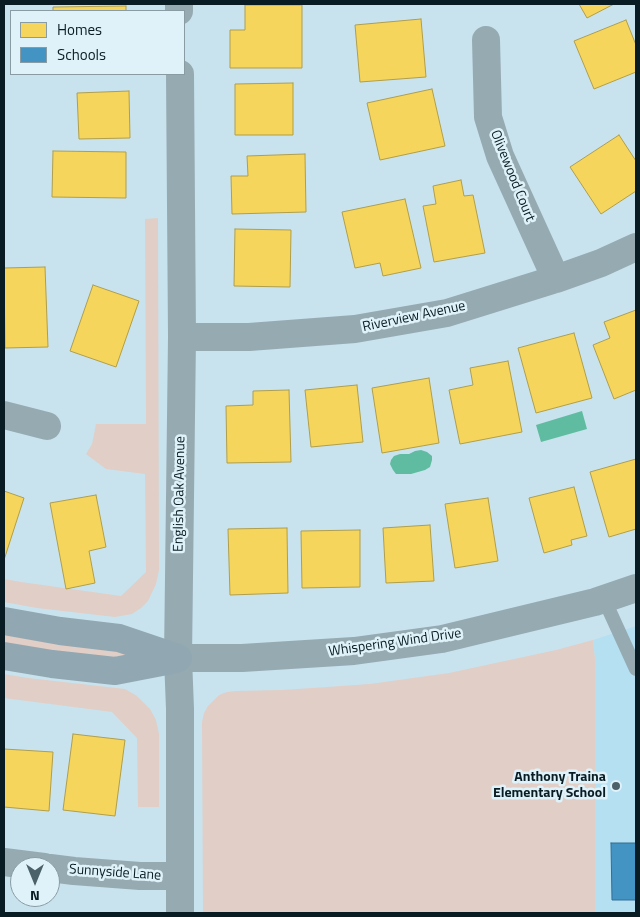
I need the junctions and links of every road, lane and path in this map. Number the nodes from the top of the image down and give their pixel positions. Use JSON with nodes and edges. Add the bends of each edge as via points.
{"nodes":[{"id":1,"x":486,"y":40,"type":"dead end"},
{"id":2,"x":180,"y":75,"type":"edge"},
{"id":3,"x":636,"y":247,"type":"edge"},
{"id":4,"x":556,"y":278,"type":"junction"},
{"id":5,"x":182,"y":337,"type":"junction"},
{"id":6,"x":4,"y":415,"type":"edge"},
{"id":7,"x":47,"y":426,"type":"dead end"},
{"id":8,"x":636,"y":588,"type":"edge"},
{"id":9,"x":604,"y":599,"type":"junction"},
{"id":10,"x":4,"y":621,"type":"edge"},
{"id":11,"x":4,"y":656,"type":"edge"},
{"id":12,"x":178,"y":658,"type":"junction"},
{"id":13,"x":636,"y":669,"type":"edge"},
{"id":14,"x":60,"y":869,"type":"edge"},
{"id":15,"x":180,"y":876,"type":"junction"},
{"id":16,"x":180,"y":913,"type":"edge"}],
"edges":[{"from":1,"to":4,"type":"street","name":"Olivewood Court","via":[[488,117],[500,156]]},
{"from":2,"to":5,"type":"street","name":"English Oak Avenue"},
{"from":3,"to":4,"type":"street","name":"Riverview Avenue"},
{"from":4,"to":5,"type":"street","name":"Riverview Avenue","via":[[447,312],[355,329],[249,337]]},
{"from":5,"to":12,"type":"street","name":"English Oak Avenue"},
{"from":6,"to":7,"type":"street"},
{"from":8,"to":9,"type":"street","name":"Whispering Wind Drive"},
{"from":9,"to":12,"type":"street","name":"Whispering Wind Drive","via":[[442,639],[354,651],[242,658]]},
{"from":9,"to":13,"type":"lane"},
{"from":10,"to":12,"type":"street","name":"Whispering Wind Drive","via":[[118,638]]},
{"from":11,"to":12,"type":"street","name":"Whispering Wind Drive","via":[[115,671]]},
{"from":12,"to":15,"type":"street","name":"English Oak Avenue"},
{"from":14,"to":15,"type":"street","name":"Sunnyside Lane"},
{"from":15,"to":16,"type":"street","name":"English Oak Avenue"}]}
